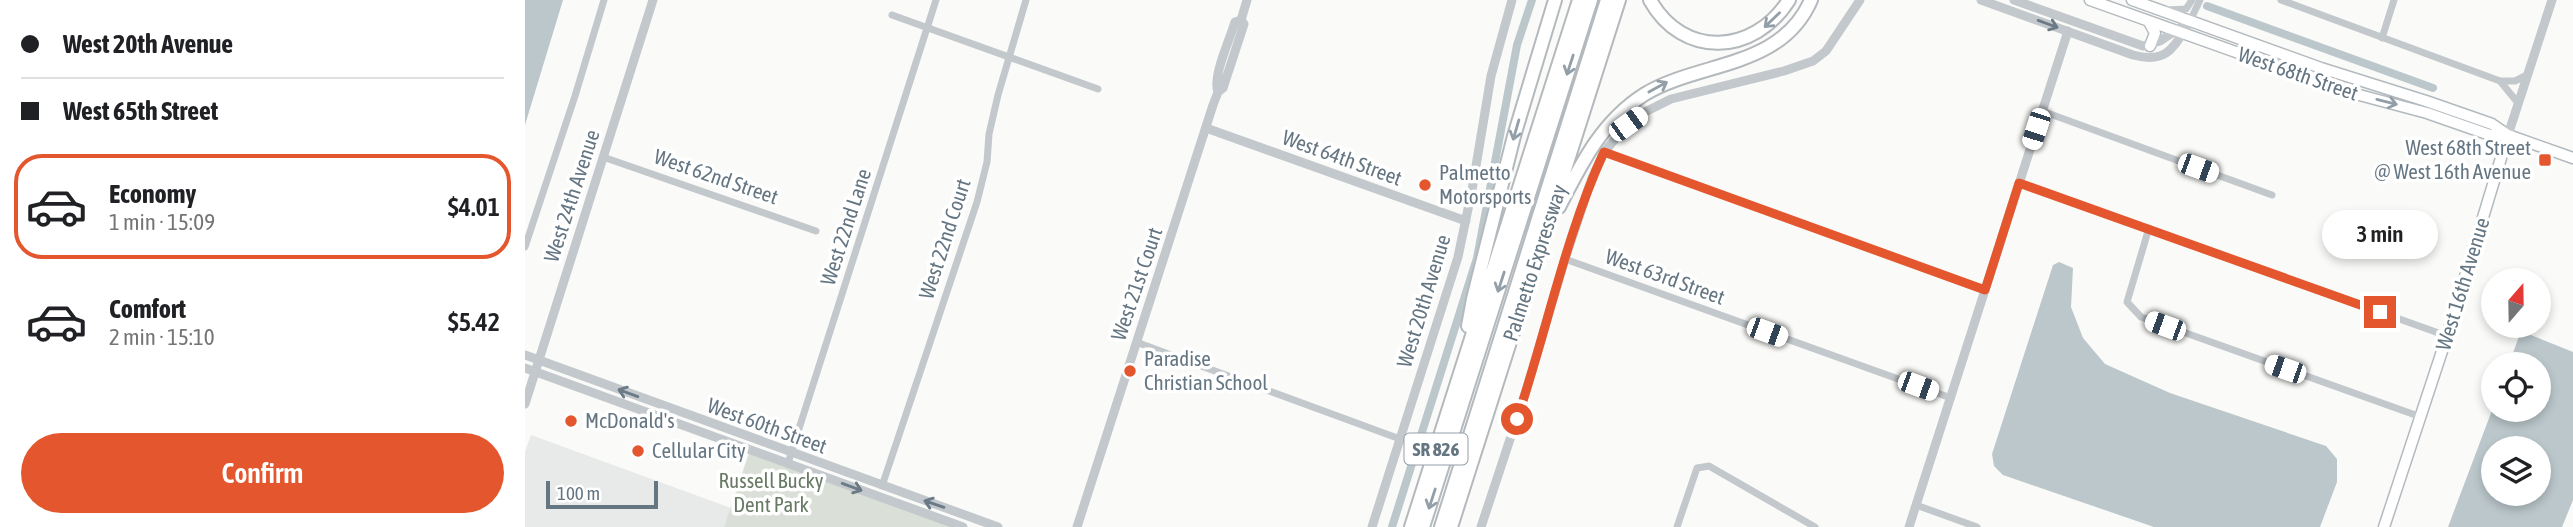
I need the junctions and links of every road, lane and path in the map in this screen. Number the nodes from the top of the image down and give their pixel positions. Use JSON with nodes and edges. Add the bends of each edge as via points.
{"nodes":[{"id":1,"x":604,"y":0,"type":"edge"},
{"id":2,"x":653,"y":0,"type":"edge"},
{"id":3,"x":936,"y":0,"type":"edge"},
{"id":4,"x":1026,"y":0,"type":"edge"},
{"id":5,"x":1247,"y":0,"type":"edge"},
{"id":6,"x":1512,"y":0,"type":"edge"},
{"id":7,"x":1555,"y":0,"type":"edge"},
{"id":8,"x":1579,"y":0,"type":"edge"},
{"id":9,"x":1591,"y":0,"type":"edge"},
{"id":10,"x":1607,"y":0,"type":"edge"},
{"id":11,"x":1619,"y":0,"type":"edge"},
{"id":12,"x":1650,"y":0,"type":"edge"},
{"id":13,"x":1789,"y":0,"type":"edge"},
{"id":14,"x":1811,"y":0,"type":"edge"},
{"id":15,"x":1860,"y":0,"type":"edge"},
{"id":16,"x":1981,"y":0,"type":"edge"},
{"id":17,"x":2014,"y":0,"type":"edge"},
{"id":18,"x":2090,"y":0,"type":"edge"},
{"id":19,"x":2132,"y":0,"type":"edge"},
{"id":20,"x":2192,"y":0,"type":"edge"},
{"id":21,"x":2200,"y":0,"type":"edge"},
{"id":22,"x":2281,"y":0,"type":"edge"},
{"id":23,"x":2394,"y":0,"type":"edge"},
{"id":24,"x":2552,"y":0,"type":"edge"},
{"id":25,"x":2160,"y":10,"type":"junction"},
{"id":26,"x":892,"y":15,"type":"dead end"},
{"id":27,"x":2148,"y":21,"type":"junction"},
{"id":28,"x":2190,"y":21,"type":"junction"},
{"id":29,"x":2087,"y":26,"type":"junction"},
{"id":30,"x":928,"y":28,"type":"junction"},
{"id":31,"x":2068,"y":32,"type":"junction"},
{"id":32,"x":2179,"y":32,"type":"junction"},
{"id":33,"x":2382,"y":38,"type":"junction"},
{"id":34,"x":2150,"y":46,"type":"junction"},
{"id":35,"x":1008,"y":56,"type":"junction"},
{"id":36,"x":2527,"y":75,"type":"junction"},
{"id":37,"x":2500,"y":81,"type":"junction"},
{"id":38,"x":1098,"y":89,"type":"dead end"},
{"id":39,"x":2518,"y":103,"type":"junction"},
{"id":40,"x":2042,"y":111,"type":"junction"},
{"id":41,"x":1206,"y":128,"type":"junction"},
{"id":42,"x":2508,"y":135,"type":"junction"},
{"id":43,"x":1604,"y":152,"type":"junction"},
{"id":44,"x":603,"y":157,"type":"junction"},
{"id":45,"x":2573,"y":158,"type":"edge"},
{"id":46,"x":2019,"y":183,"type":"junction"},
{"id":47,"x":2272,"y":195,"type":"dead end"},
{"id":48,"x":1466,"y":221,"type":"junction"},
{"id":49,"x":2149,"y":228,"type":"junction"},
{"id":50,"x":816,"y":231,"type":"dead end"},
{"id":51,"x":1544,"y":235,"type":"junction"},
{"id":52,"x":525,"y":247,"type":"edge"},
{"id":53,"x":1565,"y":259,"type":"junction"},
{"id":54,"x":1985,"y":290,"type":"junction"},
{"id":55,"x":2447,"y":336,"type":"junction"},
{"id":56,"x":1136,"y":342,"type":"junction"},
{"id":57,"x":525,"y":355,"type":"edge"},
{"id":58,"x":538,"y":360,"type":"junction"},
{"id":59,"x":525,"y":368,"type":"edge"},
{"id":60,"x":535,"y":371,"type":"junction"},
{"id":61,"x":1461,"y":371,"type":"junction"},
{"id":62,"x":1951,"y":398,"type":"junction"},
{"id":63,"x":525,"y":404,"type":"edge"},
{"id":64,"x":2421,"y":417,"type":"junction"},
{"id":65,"x":709,"y":423,"type":"junction"},
{"id":66,"x":689,"y":428,"type":"junction"},
{"id":67,"x":1400,"y":439,"type":"junction"},
{"id":68,"x":792,"y":453,"type":"junction"},
{"id":69,"x":788,"y":463,"type":"junction"},
{"id":70,"x":882,"y":486,"type":"junction"},
{"id":71,"x":1916,"y":505,"type":"junction"},
{"id":72,"x":963,"y":527,"type":"edge"},
{"id":73,"x":998,"y":527,"type":"edge"},
{"id":74,"x":1077,"y":527,"type":"edge"},
{"id":75,"x":1372,"y":527,"type":"edge"},
{"id":76,"x":1411,"y":527,"type":"edge"},
{"id":77,"x":1423,"y":527,"type":"edge"},
{"id":78,"x":1441,"y":527,"type":"edge"},
{"id":79,"x":1451,"y":527,"type":"edge"},
{"id":80,"x":1481,"y":527,"type":"edge"},
{"id":81,"x":1677,"y":527,"type":"edge"},
{"id":82,"x":1815,"y":527,"type":"edge"},
{"id":83,"x":1909,"y":527,"type":"edge"},
{"id":84,"x":1977,"y":527,"type":"edge"},
{"id":85,"x":2384,"y":527,"type":"edge"}],
"edges":[{"from":1,"to":52,"type":"street"},
{"from":2,"to":44,"type":"street","name":"West 24th Avenue"},
{"from":3,"to":30,"type":"street","name":"West 22nd Lane"},
{"from":4,"to":35,"type":"street","name":"West 22nd Court"},
{"from":5,"to":41,"type":"street","name":"West 21st Court","via":[[1236,50]]},
{"from":6,"to":48,"type":"street","name":"West 20th Avenue","via":[[1490,83]]},
{"from":7,"to":61,"type":"highway","one_way":true,"via":[[1514,136],[1473,299]]},
{"from":8,"to":61,"type":"highway","name":"Palmetto Expressway","number":"SR 826"},
{"from":9,"to":77,"type":"highway","one_way":true},
{"from":10,"to":78,"type":"highway"},
{"from":11,"to":51,"type":"highway","name":"Palmetto Expressway","number":"SR 826"},
{"from":13,"to":12,"type":"highway","one_way":true,"via":[[1752,36],[1721,43],[1703,42],[1670,26]]},
{"from":51,"to":14,"type":"highway","one_way":true,"via":[[1595,142],[1620,113],[1667,82],[1733,64],[1767,49],[1792,28]]},
{"from":15,"to":43,"type":"street","via":[[1813,61],[1671,99],[1628,124]]},
{"from":16,"to":31,"type":"street","one_way":true},
{"from":17,"to":29,"type":"street"},
{"from":18,"to":27,"type":"main road","name":"West 68th Street"},
{"from":19,"to":25,"type":"main road","name":"West 68th Street"},
{"from":20,"to":25,"type":"street","via":[[2181,11]]},
{"from":21,"to":28,"type":"street"},
{"from":22,"to":33,"type":"street"},
{"from":23,"to":33,"type":"street"},
{"from":24,"to":36,"type":"street","name":"West 16th Avenue"},
{"from":25,"to":28,"type":"main road","name":"West 68th Street"},
{"from":26,"to":30,"type":"street"},
{"from":27,"to":32,"type":"main road","name":"West 68th Street"},
{"from":27,"to":34,"type":"main road","via":[[2155,33]]},
{"from":28,"to":32,"type":"street"},
{"from":28,"to":42,"type":"main road","name":"West 68th Street","via":[[2492,124]]},
{"from":29,"to":31,"type":"street"},
{"from":29,"to":34,"type":"street"},
{"from":30,"to":35,"type":"street"},
{"from":30,"to":68,"type":"street","name":"West 22nd Lane"},
{"from":31,"to":32,"type":"street","via":[[2133,55],[2160,58],[2171,51]]},
{"from":31,"to":40,"type":"street"},
{"from":32,"to":34,"type":"street"},
{"from":32,"to":42,"type":"main road","name":"West 68th Street","one_way":true,"via":[[2348,92],[2490,135]]},
{"from":33,"to":37,"type":"street"},
{"from":35,"to":38,"type":"street"},
{"from":35,"to":70,"type":"street","name":"West 22nd Court","via":[[989,134],[988,162]]},
{"from":36,"to":37,"type":"street"},
{"from":36,"to":39,"type":"street","name":"West 16th Avenue"},
{"from":37,"to":39,"type":"street"},
{"from":39,"to":42,"type":"street","name":"West 16th Avenue"},
{"from":40,"to":46,"type":"street"},
{"from":40,"to":47,"type":"street"},
{"from":41,"to":48,"type":"street","name":"West 64th Street"},
{"from":41,"to":56,"type":"street","name":"West 21st Court"},
{"from":42,"to":45,"type":"main road","name":"West 68th Street"},
{"from":42,"to":55,"type":"main road","name":"West 16th Avenue"},
{"from":43,"to":53,"type":"street"},
{"from":43,"to":54,"type":"street"},
{"from":44,"to":50,"type":"street","name":"West 62nd Street"},
{"from":44,"to":58,"type":"street","name":"West 24th Avenue"},
{"from":46,"to":49,"type":"street"},
{"from":46,"to":54,"type":"street"},
{"from":48,"to":67,"type":"street","name":"West 20th Avenue"},
{"from":49,"to":55,"type":"street"},
{"from":49,"to":64,"type":"street","via":[[2127,302],[2141,317]]},
{"from":51,"to":79,"type":"highway","name":"Palmetto Expressway","number":"SR 826"},
{"from":53,"to":62,"type":"street","name":"West 63rd Street"},
{"from":53,"to":80,"type":"street"},
{"from":54,"to":62,"type":"street"},
{"from":55,"to":64,"type":"main road","name":"West 16th Avenue"},
{"from":56,"to":67,"type":"street"},
{"from":56,"to":74,"type":"street","name":"West 21st Court"},
{"from":57,"to":58,"type":"street","name":"West 60th Street"},
{"from":58,"to":60,"type":"street","name":"West 24th Avenue"},
{"from":65,"to":58,"type":"street","name":"West 60th Street","one_way":true},
{"from":59,"to":60,"type":"street","name":"West 60th Street"},
{"from":60,"to":63,"type":"street","name":"West 24th Avenue"},
{"from":60,"to":66,"type":"street","name":"West 60th Street"},
{"from":61,"to":76,"type":"highway","name":"Palmetto Expressway","number":"SR 826"},
{"from":62,"to":71,"type":"street"},
{"from":64,"to":85,"type":"main road","name":"West 16th Avenue"},
{"from":65,"to":66,"type":"street"},
{"from":65,"to":68,"type":"street","name":"West 60th Street"},
{"from":66,"to":69,"type":"street","name":"West 60th Street"},
{"from":67,"to":75,"type":"street","name":"West 20th Avenue"},
{"from":68,"to":69,"type":"street","name":"West 22nd Lane"},
{"from":68,"to":70,"type":"street","name":"West 60th Street"},
{"from":69,"to":72,"type":"street","name":"West 60th Street","one_way":true},
{"from":73,"to":70,"type":"street","name":"West 60th Street","one_way":true},
{"from":71,"to":83,"type":"street"},
{"from":71,"to":84,"type":"street"},
{"from":81,"to":82,"type":"street","via":[[1697,468],[1709,466]]}]}
